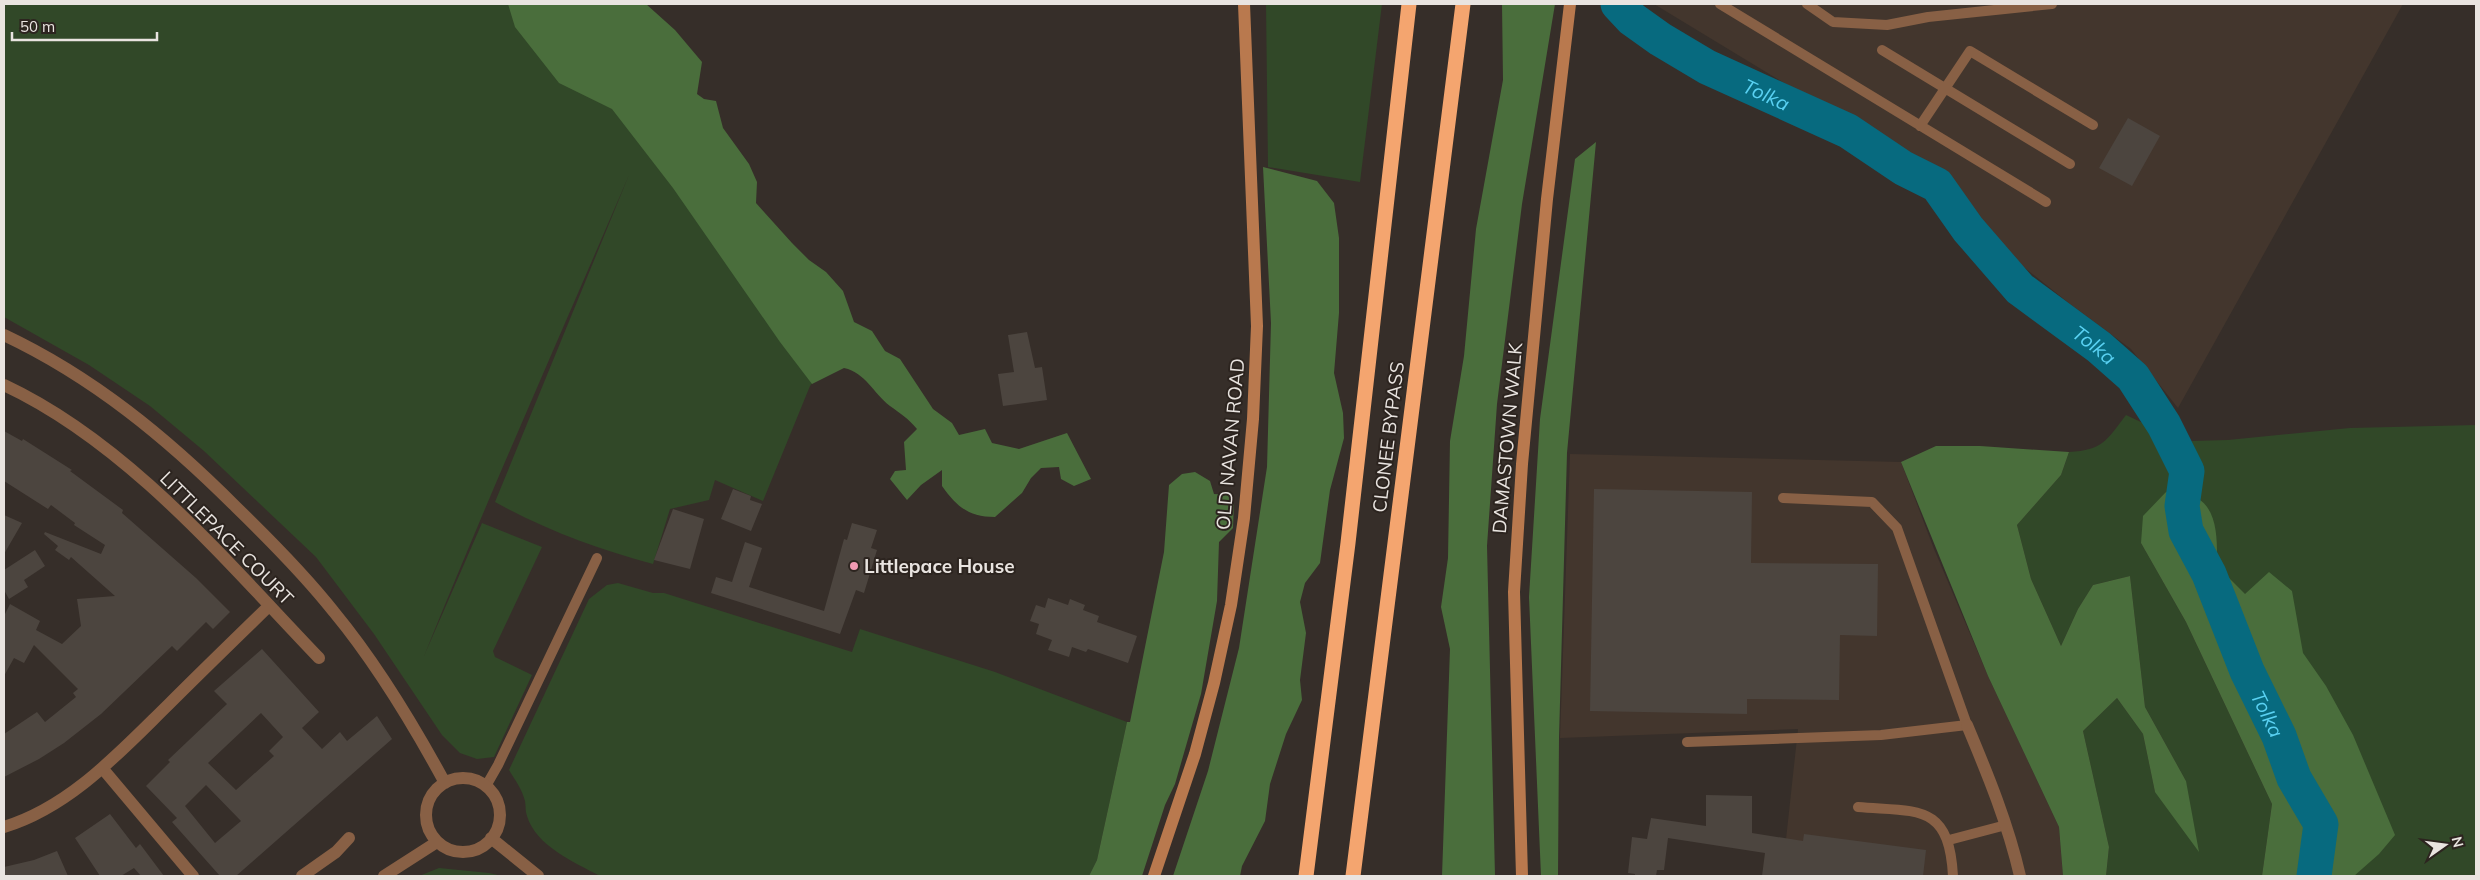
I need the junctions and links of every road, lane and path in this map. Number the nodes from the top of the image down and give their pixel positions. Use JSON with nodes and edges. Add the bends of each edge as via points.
{"nodes":[{"id":1,"x":1244,"y":4,"type":"edge"},
{"id":2,"x":1409,"y":4,"type":"edge"},
{"id":3,"x":1463,"y":4,"type":"edge"},
{"id":4,"x":1570,"y":4,"type":"edge"},
{"id":5,"x":1720,"y":4,"type":"edge"},
{"id":6,"x":1807,"y":4,"type":"edge"},
{"id":7,"x":2052,"y":4,"type":"edge"},
{"id":8,"x":1882,"y":50,"type":"dead end"},
{"id":9,"x":1945,"y":88,"type":"junction"},
{"id":10,"x":2093,"y":125,"type":"dead end"},
{"id":11,"x":1920,"y":126,"type":"junction"},
{"id":12,"x":2070,"y":164,"type":"dead end"},
{"id":13,"x":2046,"y":202,"type":"dead end"},
{"id":14,"x":4,"y":335,"type":"edge"},
{"id":15,"x":4,"y":385,"type":"edge"},
{"id":16,"x":1783,"y":498,"type":"dead end"},
{"id":17,"x":597,"y":558,"type":"dead end"},
{"id":18,"x":269,"y":606,"type":"junction"},
{"id":19,"x":319,"y":658,"type":"dead end"},
{"id":20,"x":1967,"y":725,"type":"junction"},
{"id":21,"x":1687,"y":742,"type":"dead end"},
{"id":22,"x":103,"y":769,"type":"junction"},
{"id":23,"x":445,"y":783,"type":"junction"},
{"id":24,"x":486,"y":786,"type":"junction"},
{"id":25,"x":1858,"y":807,"type":"dead end"},
{"id":26,"x":2006,"y":826,"type":"junction"},
{"id":27,"x":4,"y":827,"type":"edge"},
{"id":28,"x":349,"y":838,"type":"dead end"},
{"id":29,"x":491,"y":838,"type":"junction"},
{"id":30,"x":1948,"y":840,"type":"junction"},
{"id":31,"x":437,"y":842,"type":"junction"},
{"id":32,"x":193,"y":876,"type":"edge"},
{"id":33,"x":302,"y":876,"type":"edge"},
{"id":34,"x":384,"y":876,"type":"edge"},
{"id":35,"x":538,"y":876,"type":"edge"},
{"id":36,"x":1154,"y":876,"type":"edge"},
{"id":37,"x":1306,"y":876,"type":"edge"},
{"id":38,"x":1353,"y":876,"type":"edge"},
{"id":39,"x":1522,"y":876,"type":"edge"},
{"id":40,"x":1953,"y":876,"type":"edge"},
{"id":41,"x":2020,"y":876,"type":"edge"}],
"edges":[{"from":1,"to":36,"type":"main road","name":"OLD NAVAN ROAD","via":[[1257,326],[1244,518],[1231,605],[1214,683],[1195,754]]},
{"from":2,"to":37,"type":"highway","name":"CLONEE BYPASS","via":[[1348,543]]},
{"from":3,"to":38,"type":"highway","name":"CLONEE BYPASS"},
{"from":4,"to":39,"type":"main road","name":"DAMASTOWN WALK","via":[[1547,200],[1522,464],[1514,592]]},
{"from":5,"to":11,"type":"lane"},
{"from":6,"to":7,"type":"lane","via":[[1833,22],[1887,25],[1928,17]]},
{"from":8,"to":9,"type":"lane"},
{"from":9,"to":10,"type":"lane","via":[[1970,51]]},
{"from":9,"to":11,"type":"lane"},
{"from":9,"to":12,"type":"lane"},
{"from":11,"to":13,"type":"lane"},
{"from":14,"to":23,"type":"street","via":[[73,372],[124,406],[190,461],[299,570],[335,612],[374,667]]},
{"from":15,"to":18,"type":"street","name":"LITTLEPACE COURT","via":[[69,422],[173,505]]},
{"from":16,"to":20,"type":"lane","via":[[1872,502],[1897,528]]},
{"from":17,"to":24,"type":"lane"},
{"from":18,"to":19,"type":"street","name":"LITTLEPACE COURT"},
{"from":18,"to":22,"type":"street"},
{"from":20,"to":21,"type":"lane","via":[[1881,735]]},
{"from":20,"to":26,"type":"street"},
{"from":22,"to":27,"type":"street","via":[[44,811]]},
{"from":22,"to":32,"type":"street"},
{"from":23,"to":24,"type":"street","via":[[467,778]]},
{"from":23,"to":31,"type":"street","via":[[426,810],[428,827]]},
{"from":24,"to":29,"type":"street","via":[[499,809],[499,820]]},
{"from":25,"to":30,"type":"lane","via":[[1915,812],[1937,821]]},
{"from":26,"to":30,"type":"lane"},
{"from":26,"to":41,"type":"street"},
{"from":28,"to":33,"type":"street","via":[[336,852]]},
{"from":29,"to":31,"type":"street","via":[[480,848],[469,852],[458,852]]},
{"from":29,"to":35,"type":"street"},
{"from":30,"to":40,"type":"lane"},
{"from":31,"to":34,"type":"street"}]}
